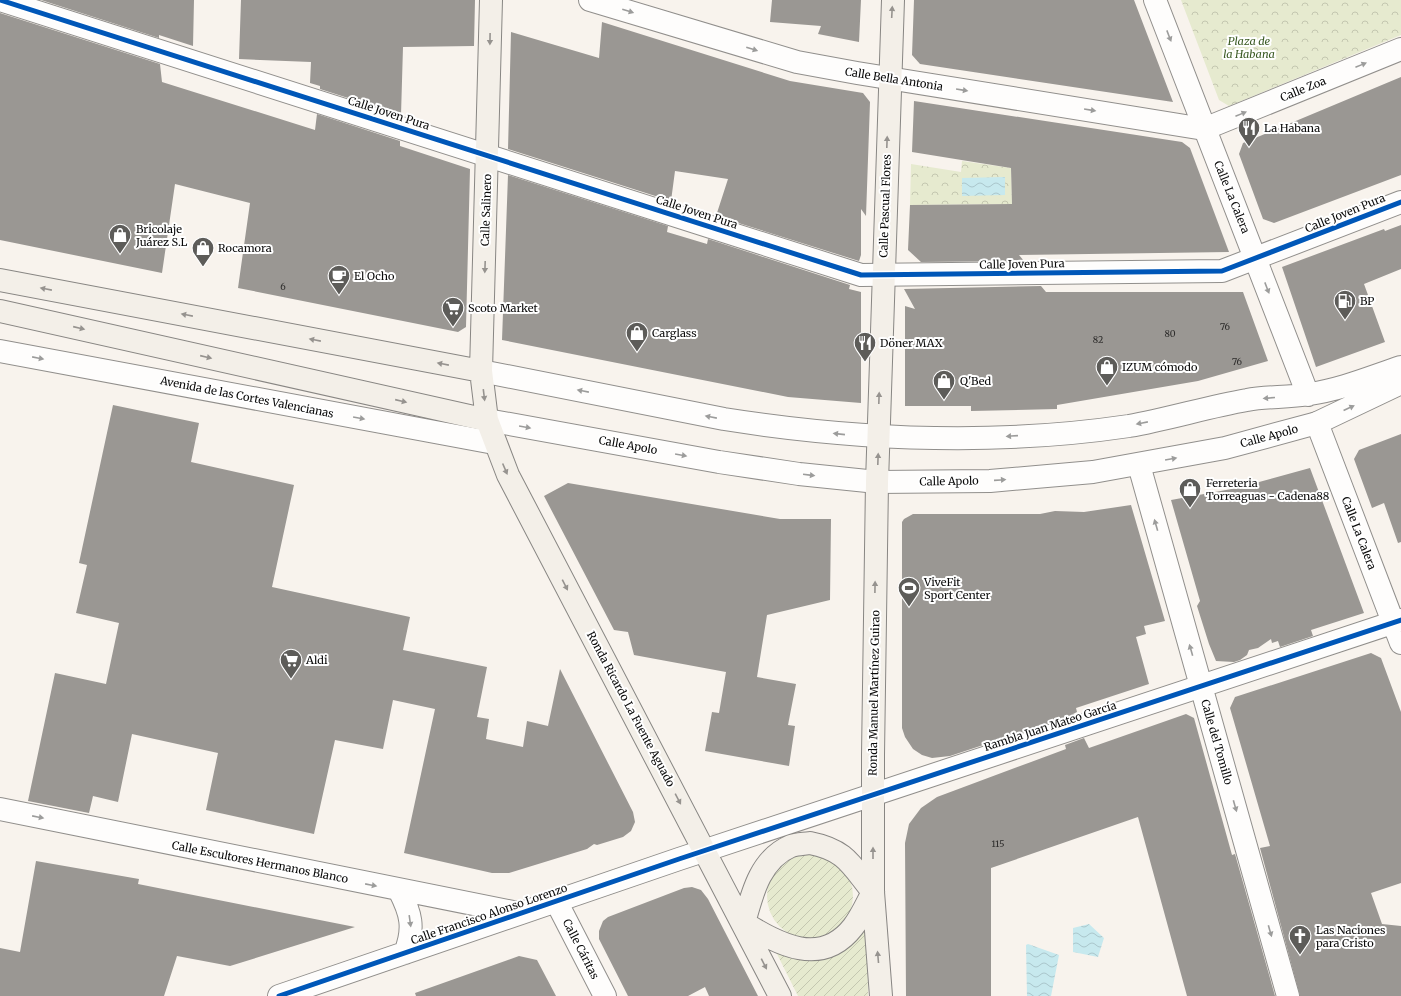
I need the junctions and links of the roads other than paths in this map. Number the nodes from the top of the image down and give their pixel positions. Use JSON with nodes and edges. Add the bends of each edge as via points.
{"nodes":[{"id":1,"x":0,"y":0,"type":"edge"},
{"id":2,"x":491,"y":0,"type":"edge"},
{"id":3,"x":590,"y":0,"type":"edge"},
{"id":4,"x":893,"y":0,"type":"edge"},
{"id":5,"x":1155,"y":0,"type":"edge"},
{"id":6,"x":1401,"y":49,"type":"edge"},
{"id":7,"x":889,"y":78,"type":"junction"},
{"id":8,"x":1204,"y":129,"type":"junction"},
{"id":9,"x":488,"y":156,"type":"junction"},
{"id":10,"x":1401,"y":202,"type":"edge"},
{"id":11,"x":1256,"y":259,"type":"junction"},
{"id":12,"x":883,"y":276,"type":"junction"},
{"id":13,"x":0,"y":280,"type":"edge"},
{"id":14,"x":0,"y":310,"type":"edge"},
{"id":15,"x":0,"y":351,"type":"edge"},
{"id":16,"x":1401,"y":367,"type":"edge"},
{"id":17,"x":481,"y":371,"type":"junction"},
{"id":18,"x":1401,"y":383,"type":"edge"},
{"id":19,"x":1308,"y":395,"type":"junction"},
{"id":20,"x":487,"y":420,"type":"junction"},
{"id":21,"x":1317,"y":423,"type":"junction"},
{"id":22,"x":878,"y":437,"type":"junction"},
{"id":23,"x":494,"y":443,"type":"junction"},
{"id":24,"x":1139,"y":465,"type":"junction"},
{"id":25,"x":877,"y":482,"type":"junction"},
{"id":26,"x":1397,"y":621,"type":"edge"},
{"id":27,"x":1401,"y":643,"type":"edge"},
{"id":28,"x":1202,"y":687,"type":"junction"},
{"id":29,"x":873,"y":794,"type":"junction"},
{"id":30,"x":0,"y":809,"type":"edge"},
{"id":31,"x":705,"y":850,"type":"junction"},
{"id":32,"x":399,"y":890,"type":"junction"},
{"id":33,"x":873,"y":892,"type":"junction"},
{"id":34,"x":556,"y":901,"type":"junction"},
{"id":35,"x":520,"y":914,"type":"junction"},
{"id":36,"x":744,"y":923,"type":"junction"},
{"id":37,"x":405,"y":953,"type":"junction"},
{"id":38,"x":279,"y":996,"type":"edge"},
{"id":39,"x":605,"y":996,"type":"edge"},
{"id":40,"x":780,"y":996,"type":"edge"},
{"id":41,"x":881,"y":996,"type":"edge"},
{"id":42,"x":1288,"y":996,"type":"edge"}],
"edges":[{"from":1,"to":9,"type":"street","name":"Calle Joven Pura"},
{"from":2,"to":9,"type":"main road","name":"Calle Salinero","one_way":true},
{"from":3,"to":7,"type":"street","name":"Calle Bella Antonia","one_way":true,"via":[[777,57]]},
{"from":7,"to":4,"type":"main road","name":"Calle Pascual Flores","one_way":true},
{"from":5,"to":8,"type":"street","name":"Calle La Calera","one_way":true},
{"from":8,"to":6,"type":"street","name":"Calle Zoa","one_way":true},
{"from":7,"to":8,"type":"street","name":"Calle Bella Antonia","one_way":true},
{"from":12,"to":7,"type":"main road","name":"Calle Pascual Flores","one_way":true},
{"from":8,"to":11,"type":"street","name":"Calle La Calera"},
{"from":9,"to":12,"type":"street","name":"Calle Joven Pura","via":[[861,275]]},
{"from":9,"to":17,"type":"main road","name":"Calle Salinero","one_way":true},
{"from":10,"to":11,"type":"street","name":"Calle Joven Pura"},
{"from":11,"to":12,"type":"street","name":"Calle Joven Pura","via":[[1222,272]]},
{"from":11,"to":19,"type":"street","name":"Calle La Calera","one_way":true},
{"from":22,"to":12,"type":"main road","name":"Calle Pascual Flores","one_way":true},
{"from":17,"to":13,"type":"main road","one_way":true},
{"from":14,"to":20,"type":"main road","one_way":true},
{"from":15,"to":23,"type":"street","name":"Avenida de las Cortes Valencianas","one_way":true},
{"from":16,"to":19,"type":"street"},
{"from":17,"to":20,"type":"main road","name":"Calle Salinero","one_way":true},
{"from":22,"to":17,"type":"street","one_way":true,"via":[[724,419]]},
{"from":21,"to":18,"type":"street","name":"Calle Apolo","one_way":true},
{"from":19,"to":22,"type":"street","one_way":true,"via":[[1248,400],[1168,418],[1082,432],[990,438]]},
{"from":20,"to":23,"type":"main road","name":"Ronda Ricardo La Fuente Aguado"},
{"from":20,"to":25,"type":"street","name":"Calle Apolo","one_way":true,"via":[[752,467]]},
{"from":24,"to":21,"type":"street","name":"Calle Apolo","one_way":true,"via":[[1225,448]]},
{"from":21,"to":26,"type":"street","name":"Calle La Calera"},
{"from":25,"to":22,"type":"main road","name":"Ronda Manuel Martínez Guirao","one_way":true},
{"from":23,"to":31,"type":"main road","name":"Ronda Ricardo La Fuente Aguado","one_way":true,"via":[[508,476]]},
{"from":25,"to":24,"type":"street","name":"Calle Apolo","one_way":true,"via":[[990,480]]},
{"from":28,"to":24,"type":"street","name":"Calle del Tomillo","one_way":true},
{"from":29,"to":25,"type":"main road","name":"Ronda Manuel Martínez Guirao","one_way":true},
{"from":26,"to":27,"type":"street","name":"Calle La Calera"},
{"from":26,"to":28,"type":"street","name":"Rambla Juan Mateo García"},
{"from":28,"to":29,"type":"street","name":"Rambla Juan Mateo García"},
{"from":28,"to":42,"type":"street","name":"Calle del Tomillo","one_way":true},
{"from":29,"to":31,"type":"street","name":"Rambla Juan Mateo García"},
{"from":33,"to":29,"type":"main road","name":"Ronda Manuel Martínez Guirao","one_way":true},
{"from":30,"to":32,"type":"street","name":"Calle Escultores Hermanos Blanco","one_way":true},
{"from":31,"to":34,"type":"street","name":"Calle Francisco Alonso Lorenzo"},
{"from":31,"to":36,"type":"main road","name":"Ronda Ricardo La Fuente Aguado"},
{"from":32,"to":35,"type":"street","name":"Calle Escultores Hermanos Blanco"},
{"from":32,"to":37,"type":"street","one_way":true,"via":[[409,911],[411,923],[411,935]]},
{"from":33,"to":36,"type":"main road","via":[[854,926],[842,939],[827,947],[810,950],[793,948]]},
{"from":33,"to":36,"type":"main road","via":[[843,856],[828,847],[810,843],[792,846],[776,855],[764,868]]},
{"from":41,"to":33,"type":"main road","name":"Ronda Manuel Martínez Guirao","one_way":true},
{"from":34,"to":35,"type":"street","name":"Calle Francisco Alonso Lorenzo"},
{"from":34,"to":39,"type":"street","name":"Calle Cáritas"},
{"from":35,"to":37,"type":"street","name":"Calle Francisco Alonso Lorenzo"},
{"from":36,"to":40,"type":"main road","name":"Ronda Ricardo La Fuente Aguado","one_way":true},
{"from":37,"to":38,"type":"street","name":"Calle Francisco Alonso Lorenzo"}]}
